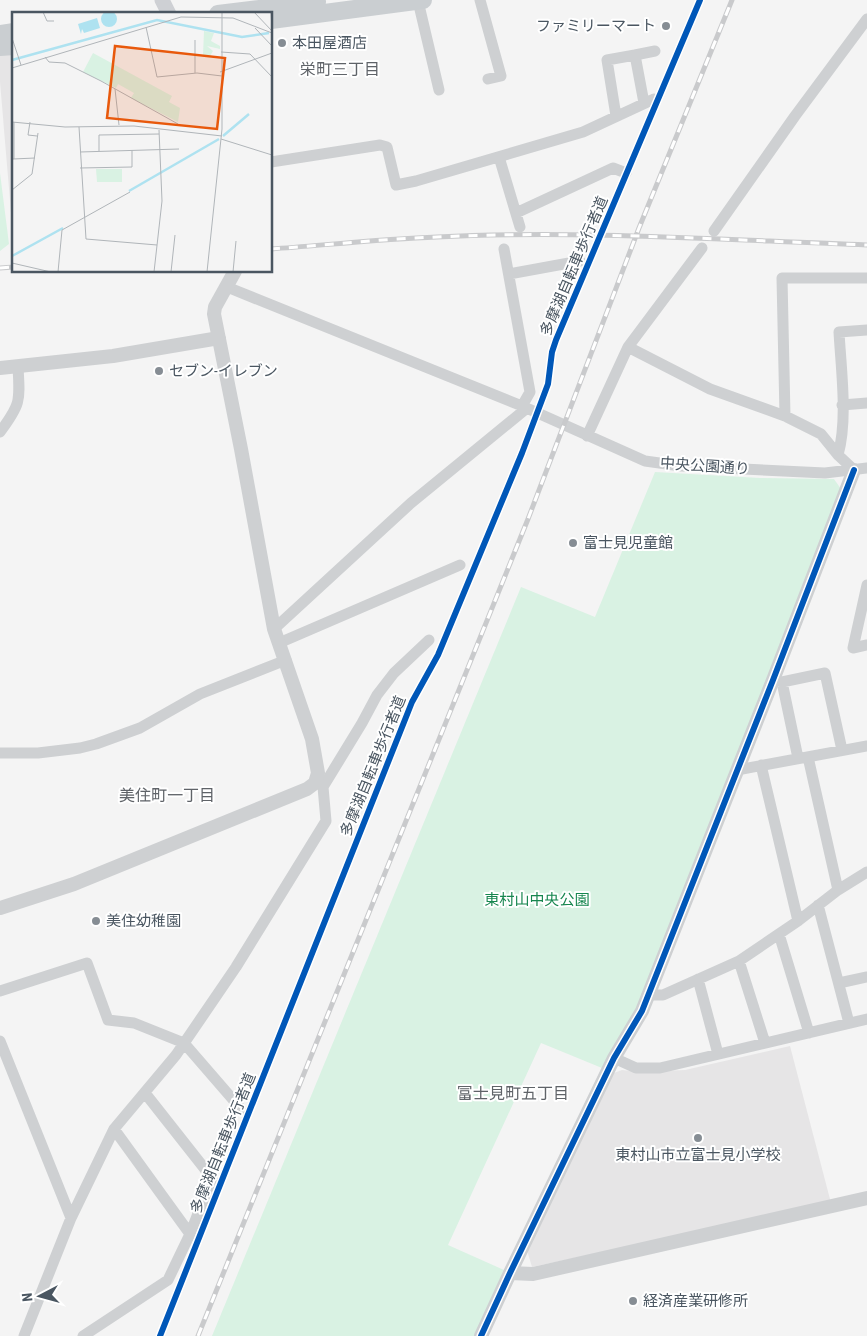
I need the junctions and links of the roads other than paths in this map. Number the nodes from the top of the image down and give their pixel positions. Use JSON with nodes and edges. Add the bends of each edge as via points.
{"nodes":[{"id":1,"x":162,"y":0,"type":"edge"},
{"id":2,"x":335,"y":0,"type":"edge"},
{"id":3,"x":423,"y":0,"type":"edge"},
{"id":4,"x":480,"y":0,"type":"edge"},
{"id":5,"x":418,"y":1,"type":"edge"},
{"id":6,"x":169,"y":12,"type":"edge"},
{"id":7,"x":233,"y":12,"type":"edge"},
{"id":8,"x":867,"y":19,"type":"edge"},
{"id":9,"x":272,"y":20,"type":"edge"},
{"id":10,"x":655,"y":51,"type":"dead end"},
{"id":11,"x":635,"y":55,"type":"junction"},
{"id":12,"x":488,"y":79,"type":"dead end"},
{"id":13,"x":439,"y":90,"type":"dead end"},
{"id":14,"x":616,"y":116,"type":"junction"},
{"id":15,"x":499,"y":157,"type":"junction"},
{"id":16,"x":272,"y":162,"type":"edge"},
{"id":17,"x":626,"y":173,"type":"dead end"},
{"id":18,"x":516,"y":213,"type":"junction"},
{"id":19,"x":520,"y":227,"type":"dead end"},
{"id":20,"x":714,"y":231,"type":"dead end"},
{"id":21,"x":702,"y":248,"type":"dead end"},
{"id":22,"x":504,"y":249,"type":"dead end"},
{"id":23,"x":580,"y":261,"type":"dead end"},
{"id":24,"x":234,"y":272,"type":"edge"},
{"id":25,"x":509,"y":274,"type":"junction"},
{"id":26,"x":867,"y":278,"type":"edge"},
{"id":27,"x":227,"y":286,"type":"junction"},
{"id":28,"x":867,"y":330,"type":"edge"},
{"id":29,"x":219,"y":338,"type":"junction"},
{"id":30,"x":628,"y":347,"type":"junction"},
{"id":31,"x":18,"y":367,"type":"junction"},
{"id":32,"x":0,"y":368,"type":"edge"},
{"id":33,"x":867,"y":403,"type":"edge"},
{"id":34,"x":842,"y":405,"type":"junction"},
{"id":35,"x":529,"y":409,"type":"junction"},
{"id":36,"x":785,"y":416,"type":"junction"},
{"id":37,"x":0,"y":432,"type":"edge"},
{"id":38,"x":587,"y":436,"type":"junction"},
{"id":39,"x":838,"y":455,"type":"junction"},
{"id":40,"x":860,"y":469,"type":"edge"},
{"id":41,"x":460,"y":565,"type":"dead end"},
{"id":42,"x":867,"y":585,"type":"edge"},
{"id":43,"x":274,"y":629,"type":"junction"},
{"id":44,"x":429,"y":640,"type":"dead end"},
{"id":45,"x":279,"y":643,"type":"junction"},
{"id":46,"x":867,"y":645,"type":"edge"},
{"id":47,"x":286,"y":660,"type":"junction"},
{"id":48,"x":777,"y":681,"type":"junction"},
{"id":49,"x":867,"y":746,"type":"edge"},
{"id":50,"x":842,"y":750,"type":"junction"},
{"id":51,"x":0,"y":752,"type":"edge"},
{"id":52,"x":803,"y":758,"type":"junction"},
{"id":53,"x":761,"y":765,"type":"junction"},
{"id":54,"x":737,"y":770,"type":"junction"},
{"id":55,"x":320,"y":783,"type":"junction"},
{"id":56,"x":867,"y":872,"type":"edge"},
{"id":57,"x":838,"y":890,"type":"junction"},
{"id":58,"x":818,"y":905,"type":"junction"},
{"id":59,"x":0,"y":908,"type":"edge"},
{"id":60,"x":798,"y":920,"type":"junction"},
{"id":61,"x":779,"y":934,"type":"junction"},
{"id":62,"x":739,"y":961,"type":"junction"},
{"id":63,"x":867,"y":977,"type":"edge"},
{"id":64,"x":698,"y":979,"type":"junction"},
{"id":65,"x":839,"y":983,"type":"junction"},
{"id":66,"x":0,"y":991,"type":"edge"},
{"id":67,"x":648,"y":995,"type":"junction"},
{"id":68,"x":867,"y":1018,"type":"edge"},
{"id":69,"x":849,"y":1023,"type":"junction"},
{"id":70,"x":809,"y":1033,"type":"junction"},
{"id":71,"x":0,"y":1041,"type":"edge"},
{"id":72,"x":184,"y":1043,"type":"junction"},
{"id":73,"x":765,"y":1043,"type":"junction"},
{"id":74,"x":718,"y":1054,"type":"junction"},
{"id":75,"x":614,"y":1058,"type":"junction"},
{"id":76,"x":145,"y":1093,"type":"junction"},
{"id":77,"x":242,"y":1110,"type":"dead end"},
{"id":78,"x":114,"y":1129,"type":"junction"},
{"id":79,"x":867,"y":1198,"type":"edge"},
{"id":80,"x":71,"y":1218,"type":"junction"},
{"id":81,"x":190,"y":1234,"type":"junction"},
{"id":82,"x":510,"y":1273,"type":"junction"},
{"id":83,"x":98,"y":1332,"type":"edge"},
{"id":84,"x":24,"y":1336,"type":"edge"},
{"id":85,"x":83,"y":1336,"type":"edge"},
{"id":86,"x":481,"y":1336,"type":"edge"}],
"edges":[{"from":1,"to":6,"type":"main road"},
{"from":2,"to":7,"type":"main road"},
{"from":3,"to":5,"type":"main road"},
{"from":4,"to":12,"type":"street","via":[[501,76]]},
{"from":5,"to":9,"type":"main road"},
{"from":5,"to":13,"type":"street"},
{"from":8,"to":20,"type":"street"},
{"from":10,"to":11,"type":"street"},
{"from":11,"to":14,"type":"street","via":[[649,101]]},
{"from":11,"to":14,"type":"street","via":[[607,60]]},
{"from":14,"to":15,"type":"street","via":[[583,132]]},
{"from":15,"to":16,"type":"street","via":[[396,185],[387,147],[380,145]]},
{"from":15,"to":18,"type":"street"},
{"from":17,"to":18,"type":"street","via":[[613,168]]},
{"from":18,"to":19,"type":"street"},
{"from":21,"to":30,"type":"street"},
{"from":22,"to":25,"type":"street"},
{"from":23,"to":25,"type":"street"},
{"from":24,"to":27,"type":"street"},
{"from":25,"to":35,"type":"street","via":[[530,392]]},
{"from":26,"to":36,"type":"street","via":[[782,278]]},
{"from":27,"to":29,"type":"street","via":[[215,307]]},
{"from":27,"to":35,"type":"street","name":"中央公園通り"},
{"from":28,"to":34,"type":"street","via":[[839,332]]},
{"from":29,"to":31,"type":"street","via":[[113,356]]},
{"from":29,"to":43,"type":"street"},
{"from":30,"to":36,"type":"street","via":[[710,389]]},
{"from":30,"to":38,"type":"street"},
{"from":31,"to":32,"type":"street"},
{"from":31,"to":37,"type":"street","via":[[18,404]]},
{"from":33,"to":34,"type":"street"},
{"from":34,"to":39,"type":"street","via":[[842,443]]},
{"from":35,"to":38,"type":"street","name":"中央公園通り"},
{"from":35,"to":43,"type":"street","via":[[411,503]]},
{"from":36,"to":39,"type":"street","via":[[821,434]]},
{"from":38,"to":40,"type":"street","name":"中央公園通り","via":[[645,461],[681,466],[825,473]]},
{"from":39,"to":40,"type":"street"},
{"from":40,"to":48,"type":"street"},
{"from":41,"to":45,"type":"street"},
{"from":42,"to":46,"type":"street","via":[[853,648]]},
{"from":43,"to":45,"type":"street"},
{"from":44,"to":55,"type":"street","via":[[394,673],[377,695]]},
{"from":45,"to":47,"type":"street"},
{"from":47,"to":51,"type":"street","via":[[200,694],[140,728],[96,744],[38,753]]},
{"from":47,"to":55,"type":"street","via":[[312,738]]},
{"from":48,"to":50,"type":"street","via":[[825,673]]},
{"from":48,"to":52,"type":"street"},
{"from":48,"to":54,"type":"street"},
{"from":49,"to":50,"type":"street"},
{"from":50,"to":52,"type":"street"},
{"from":52,"to":53,"type":"street"},
{"from":52,"to":57,"type":"street"},
{"from":53,"to":54,"type":"street"},
{"from":53,"to":60,"type":"street"},
{"from":54,"to":67,"type":"street"},
{"from":55,"to":59,"type":"street","via":[[74,884]]},
{"from":55,"to":72,"type":"street","via":[[326,821],[236,967]]},
{"from":56,"to":57,"type":"street"},
{"from":57,"to":58,"type":"street"},
{"from":58,"to":60,"type":"street"},
{"from":58,"to":65,"type":"street"},
{"from":60,"to":61,"type":"street"},
{"from":61,"to":62,"type":"street"},
{"from":61,"to":70,"type":"street"},
{"from":62,"to":64,"type":"street"},
{"from":62,"to":73,"type":"street"},
{"from":63,"to":65,"type":"street"},
{"from":64,"to":67,"type":"street","via":[[663,994]]},
{"from":64,"to":74,"type":"street"},
{"from":65,"to":69,"type":"street"},
{"from":66,"to":72,"type":"street","via":[[87,963],[108,1020],[134,1022]]},
{"from":67,"to":75,"type":"street"},
{"from":68,"to":69,"type":"street"},
{"from":69,"to":70,"type":"street"},
{"from":70,"to":73,"type":"street"},
{"from":71,"to":80,"type":"street"},
{"from":72,"to":76,"type":"street"},
{"from":72,"to":77,"type":"street"},
{"from":73,"to":74,"type":"street"},
{"from":74,"to":75,"type":"street","via":[[660,1068],[636,1068]]},
{"from":75,"to":82,"type":"street"},
{"from":76,"to":78,"type":"street"},
{"from":76,"to":81,"type":"street","via":[[212,1178]]},
{"from":78,"to":80,"type":"street"},
{"from":78,"to":81,"type":"street"},
{"from":79,"to":82,"type":"street","via":[[533,1274]]},
{"from":80,"to":84,"type":"street"},
{"from":81,"to":83,"type":"street","via":[[168,1280]]},
{"from":82,"to":86,"type":"street"},
{"from":83,"to":85,"type":"street"}]}
